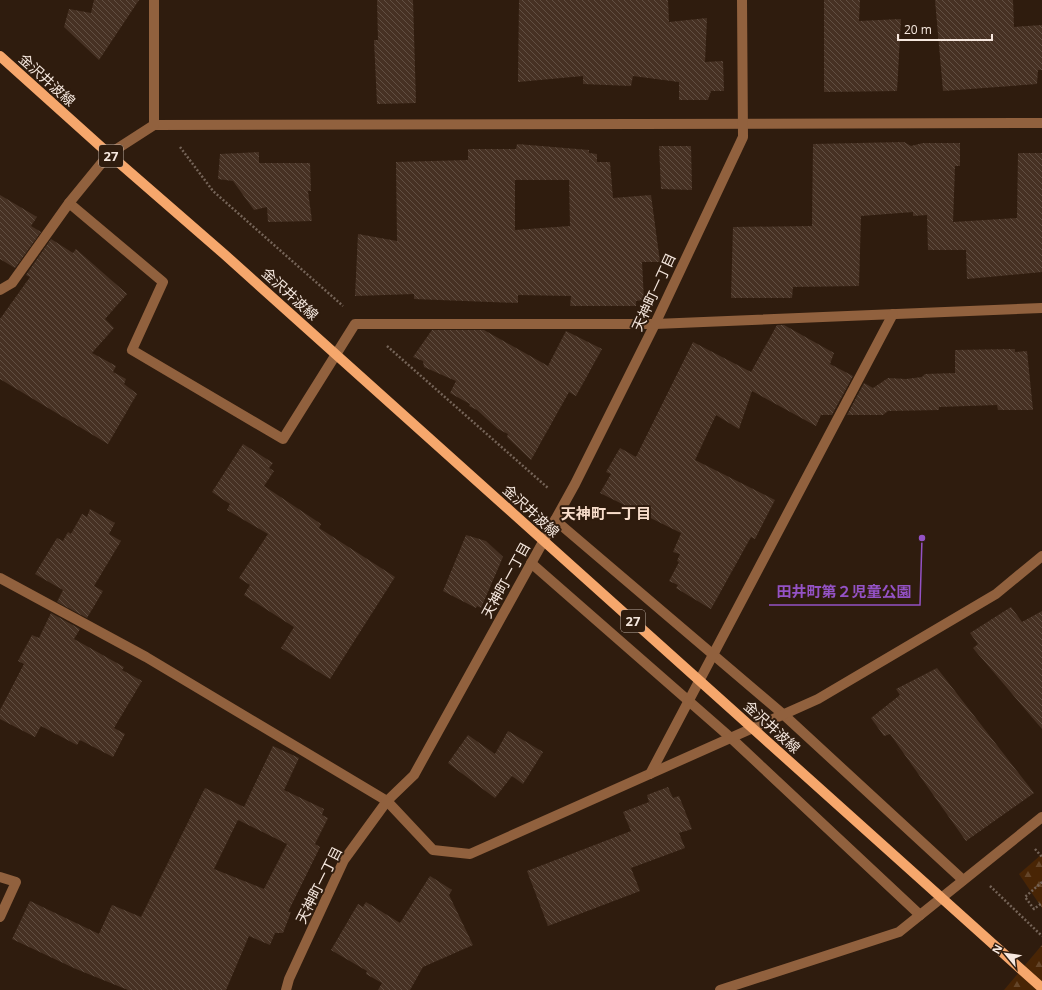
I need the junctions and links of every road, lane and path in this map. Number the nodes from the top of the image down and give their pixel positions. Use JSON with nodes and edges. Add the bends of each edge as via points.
{"nodes":[{"id":1,"x":154,"y":0,"type":"edge"},
{"id":2,"x":742,"y":0,"type":"edge"},
{"id":3,"x":0,"y":56,"type":"edge"},
{"id":4,"x":743,"y":123,"type":"junction"},
{"id":5,"x":1042,"y":123,"type":"edge"},
{"id":6,"x":154,"y":125,"type":"junction"},
{"id":7,"x":176,"y":143,"type":"dead end"},
{"id":8,"x":109,"y":154,"type":"junction"},
{"id":9,"x":69,"y":203,"type":"junction"},
{"id":10,"x":251,"y":224,"type":"dead end"},
{"id":11,"x":0,"y":290,"type":"edge"},
{"id":12,"x":1042,"y":308,"type":"edge"},
{"id":13,"x":892,"y":314,"type":"junction"},
{"id":14,"x":655,"y":324,"type":"junction"},
{"id":15,"x":555,"y":520,"type":"junction"},
{"id":16,"x":1042,"y":556,"type":"edge"},
{"id":17,"x":531,"y":563,"type":"junction"},
{"id":18,"x":0,"y":578,"type":"edge"},
{"id":19,"x":714,"y":654,"type":"junction"},
{"id":20,"x":689,"y":701,"type":"junction"},
{"id":21,"x":784,"y":715,"type":"junction"},
{"id":22,"x":731,"y":738,"type":"junction"},
{"id":23,"x":650,"y":774,"type":"junction"},
{"id":24,"x":387,"y":801,"type":"junction"},
{"id":25,"x":1042,"y":817,"type":"edge"},
{"id":26,"x":0,"y":877,"type":"edge"},
{"id":27,"x":963,"y":880,"type":"junction"},
{"id":28,"x":1042,"y":882,"type":"edge"},
{"id":29,"x":1042,"y":903,"type":"edge"},
{"id":30,"x":920,"y":915,"type":"junction"},
{"id":31,"x":0,"y":917,"type":"edge"},
{"id":32,"x":1042,"y":988,"type":"edge"},
{"id":33,"x":286,"y":990,"type":"edge"},
{"id":34,"x":720,"y":990,"type":"edge"}],
"edges":[{"from":1,"to":6,"type":"street"},
{"from":2,"to":4,"type":"street","name":"天神町一丁目"},
{"from":3,"to":8,"type":"main road","name":"金沢井波線","number":"27"},
{"from":4,"to":5,"type":"street"},
{"from":4,"to":6,"type":"street"},
{"from":4,"to":14,"type":"street","name":"天神町一丁目","via":[[743,137]]},
{"from":6,"to":8,"type":"street"},
{"from":7,"to":10,"type":"path","via":[[213,191]]},
{"from":8,"to":9,"type":"street"},
{"from":8,"to":32,"type":"main road","name":"金沢井波線","number":"27","via":[[224,254]]},
{"from":9,"to":11,"type":"street","via":[[12,283]]},
{"from":9,"to":14,"type":"street","via":[[163,282],[132,350],[283,439],[355,324]]},
{"from":12,"to":13,"type":"street"},
{"from":13,"to":14,"type":"street"},
{"from":13,"to":19,"type":"street"},
{"from":14,"to":15,"type":"street","name":"天神町一丁目"},
{"from":15,"to":17,"type":"street","name":"天神町一丁目"},
{"from":15,"to":19,"type":"street"},
{"from":16,"to":21,"type":"street","via":[[996,594],[818,699]]},
{"from":17,"to":20,"type":"street"},
{"from":17,"to":24,"type":"street","name":"天神町一丁目","via":[[414,775]]},
{"from":18,"to":24,"type":"street","via":[[146,657]]},
{"from":19,"to":20,"type":"street"},
{"from":19,"to":21,"type":"street"},
{"from":20,"to":22,"type":"street"},
{"from":20,"to":23,"type":"street"},
{"from":21,"to":22,"type":"street"},
{"from":21,"to":27,"type":"street"},
{"from":22,"to":23,"type":"street"},
{"from":22,"to":30,"type":"street"},
{"from":23,"to":24,"type":"street","via":[[470,854],[434,850]]},
{"from":24,"to":33,"type":"street","name":"天神町一丁目","via":[[344,860]]},
{"from":25,"to":27,"type":"street"},
{"from":26,"to":31,"type":"street","via":[[16,882]]},
{"from":27,"to":30,"type":"street"},
{"from":28,"to":29,"type":"path","via":[[1025,897],[1034,909]]},
{"from":30,"to":34,"type":"street","via":[[899,932]]}]}
